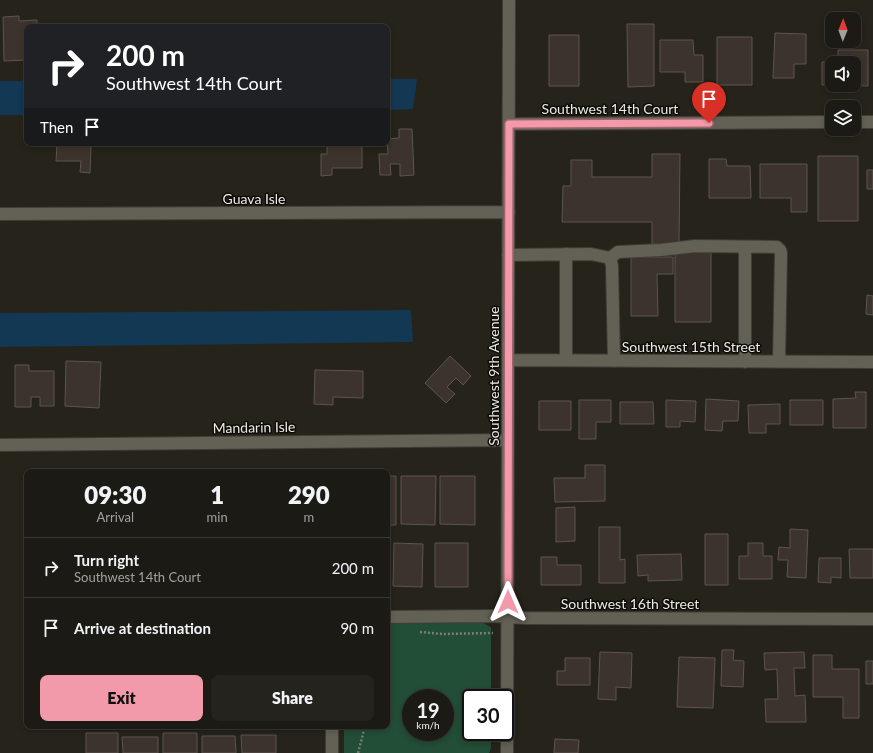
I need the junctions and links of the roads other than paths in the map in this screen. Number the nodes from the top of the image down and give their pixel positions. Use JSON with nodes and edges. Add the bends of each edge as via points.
{"nodes":[{"id":1,"x":509,"y":0,"type":"edge"},
{"id":2,"x":825,"y":122,"type":"edge"},
{"id":3,"x":861,"y":122,"type":"edge"},
{"id":4,"x":873,"y":122,"type":"edge"},
{"id":5,"x":509,"y":124,"type":"junction"},
{"id":6,"x":509,"y":212,"type":"junction"},
{"id":7,"x":0,"y":214,"type":"edge"},
{"id":8,"x":745,"y":247,"type":"junction"},
{"id":9,"x":566,"y":254,"type":"junction"},
{"id":10,"x":508,"y":255,"type":"junction"},
{"id":11,"x":610,"y":258,"type":"junction"},
{"id":12,"x":508,"y":360,"type":"junction"},
{"id":13,"x":566,"y":360,"type":"junction"},
{"id":14,"x":614,"y":361,"type":"junction"},
{"id":15,"x":745,"y":362,"type":"junction"},
{"id":16,"x":779,"y":362,"type":"junction"},
{"id":17,"x":873,"y":362,"type":"edge"},
{"id":18,"x":508,"y":440,"type":"junction"},
{"id":19,"x":0,"y":445,"type":"edge"},
{"id":20,"x":390,"y":617,"type":"edge"},
{"id":21,"x":508,"y":617,"type":"junction"},
{"id":22,"x":873,"y":619,"type":"edge"},
{"id":23,"x":332,"y":729,"type":"edge"},
{"id":24,"x":332,"y":753,"type":"edge"},
{"id":25,"x":507,"y":753,"type":"edge"}],
"edges":[{"from":1,"to":5,"type":"street","name":"Southwest 9th Avenue"},
{"from":2,"to":5,"type":"street","name":"Southwest 14th Court"},
{"from":3,"to":4,"type":"street"},
{"from":5,"to":6,"type":"street","name":"Southwest 9th Avenue"},
{"from":6,"to":7,"type":"street","name":"Guava Isle"},
{"from":6,"to":10,"type":"street","name":"Southwest 9th Avenue"},
{"from":8,"to":11,"type":"street","via":[[695,246],[618,252]]},
{"from":8,"to":15,"type":"street"},
{"from":8,"to":16,"type":"street","via":[[777,247],[780,250]]},
{"from":9,"to":10,"type":"street"},
{"from":9,"to":11,"type":"street","via":[[591,254]]},
{"from":9,"to":13,"type":"street"},
{"from":10,"to":12,"type":"street","name":"Southwest 9th Avenue"},
{"from":11,"to":14,"type":"street"},
{"from":12,"to":13,"type":"street","name":"Southwest 15th Street"},
{"from":12,"to":18,"type":"street","name":"Southwest 9th Avenue"},
{"from":13,"to":14,"type":"street","name":"Southwest 15th Street"},
{"from":14,"to":15,"type":"street","name":"Southwest 15th Street"},
{"from":15,"to":16,"type":"street","name":"Southwest 15th Street"},
{"from":16,"to":17,"type":"street","name":"Southwest 15th Street"},
{"from":18,"to":19,"type":"street","name":"Mandarin Isle"},
{"from":18,"to":21,"type":"street","name":"Southwest 9th Avenue"},
{"from":20,"to":21,"type":"street","name":"Southwest 16th Street"},
{"from":21,"to":22,"type":"street","name":"Southwest 16th Street"},
{"from":21,"to":25,"type":"street","name":"Southwest 9th Avenue"},
{"from":23,"to":24,"type":"street"}]}
